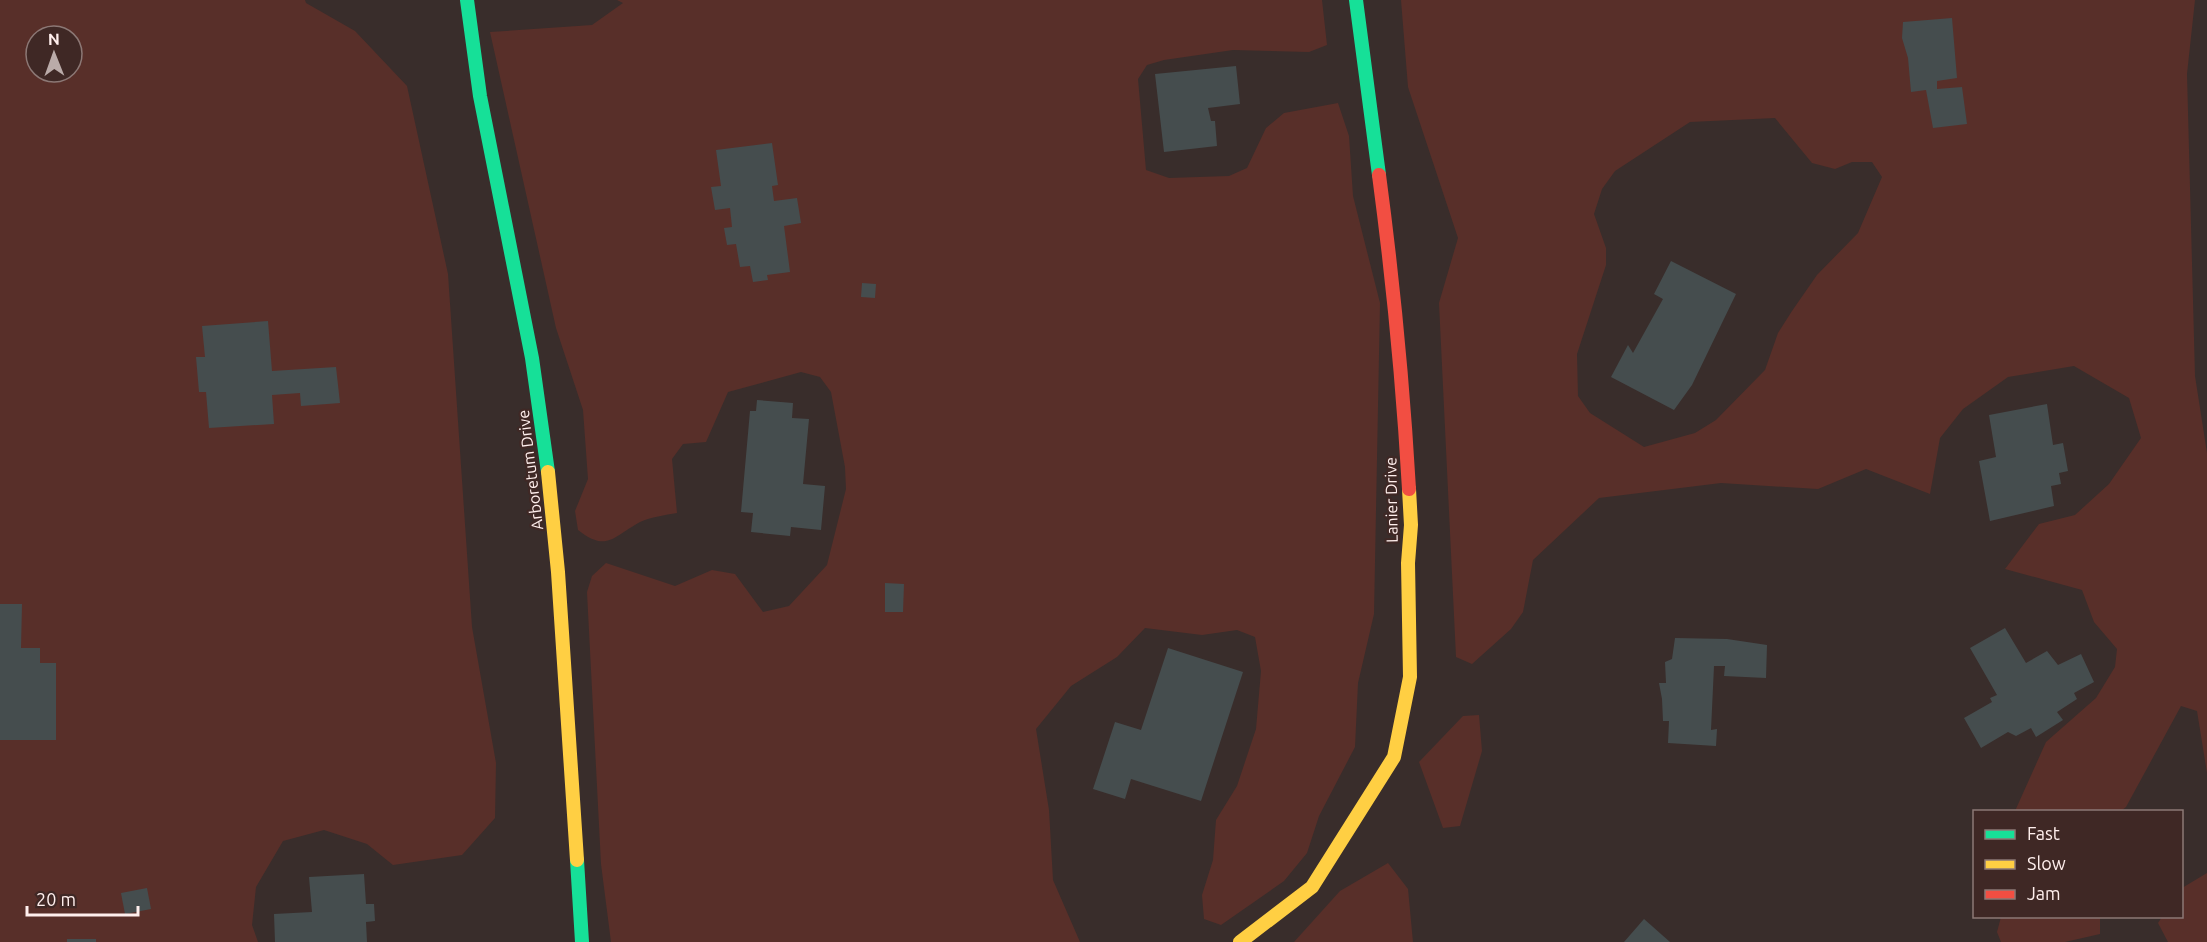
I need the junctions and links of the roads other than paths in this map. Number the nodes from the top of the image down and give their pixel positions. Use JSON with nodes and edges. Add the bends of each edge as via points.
{"nodes":[{"id":1,"x":467,"y":0,"type":"edge"},
{"id":2,"x":1356,"y":0,"type":"edge"},
{"id":3,"x":582,"y":942,"type":"edge"},
{"id":4,"x":1240,"y":942,"type":"edge"}],
"edges":[{"from":1,"to":3,"type":"street","name":"Arboretum Drive","via":[[480,96],[532,358],[547,460]]},
{"from":2,"to":4,"type":"street","name":"Lanier Drive","via":[[1389,247],[1404,406],[1411,525],[1410,677],[1394,757],[1312,887]]}]}
